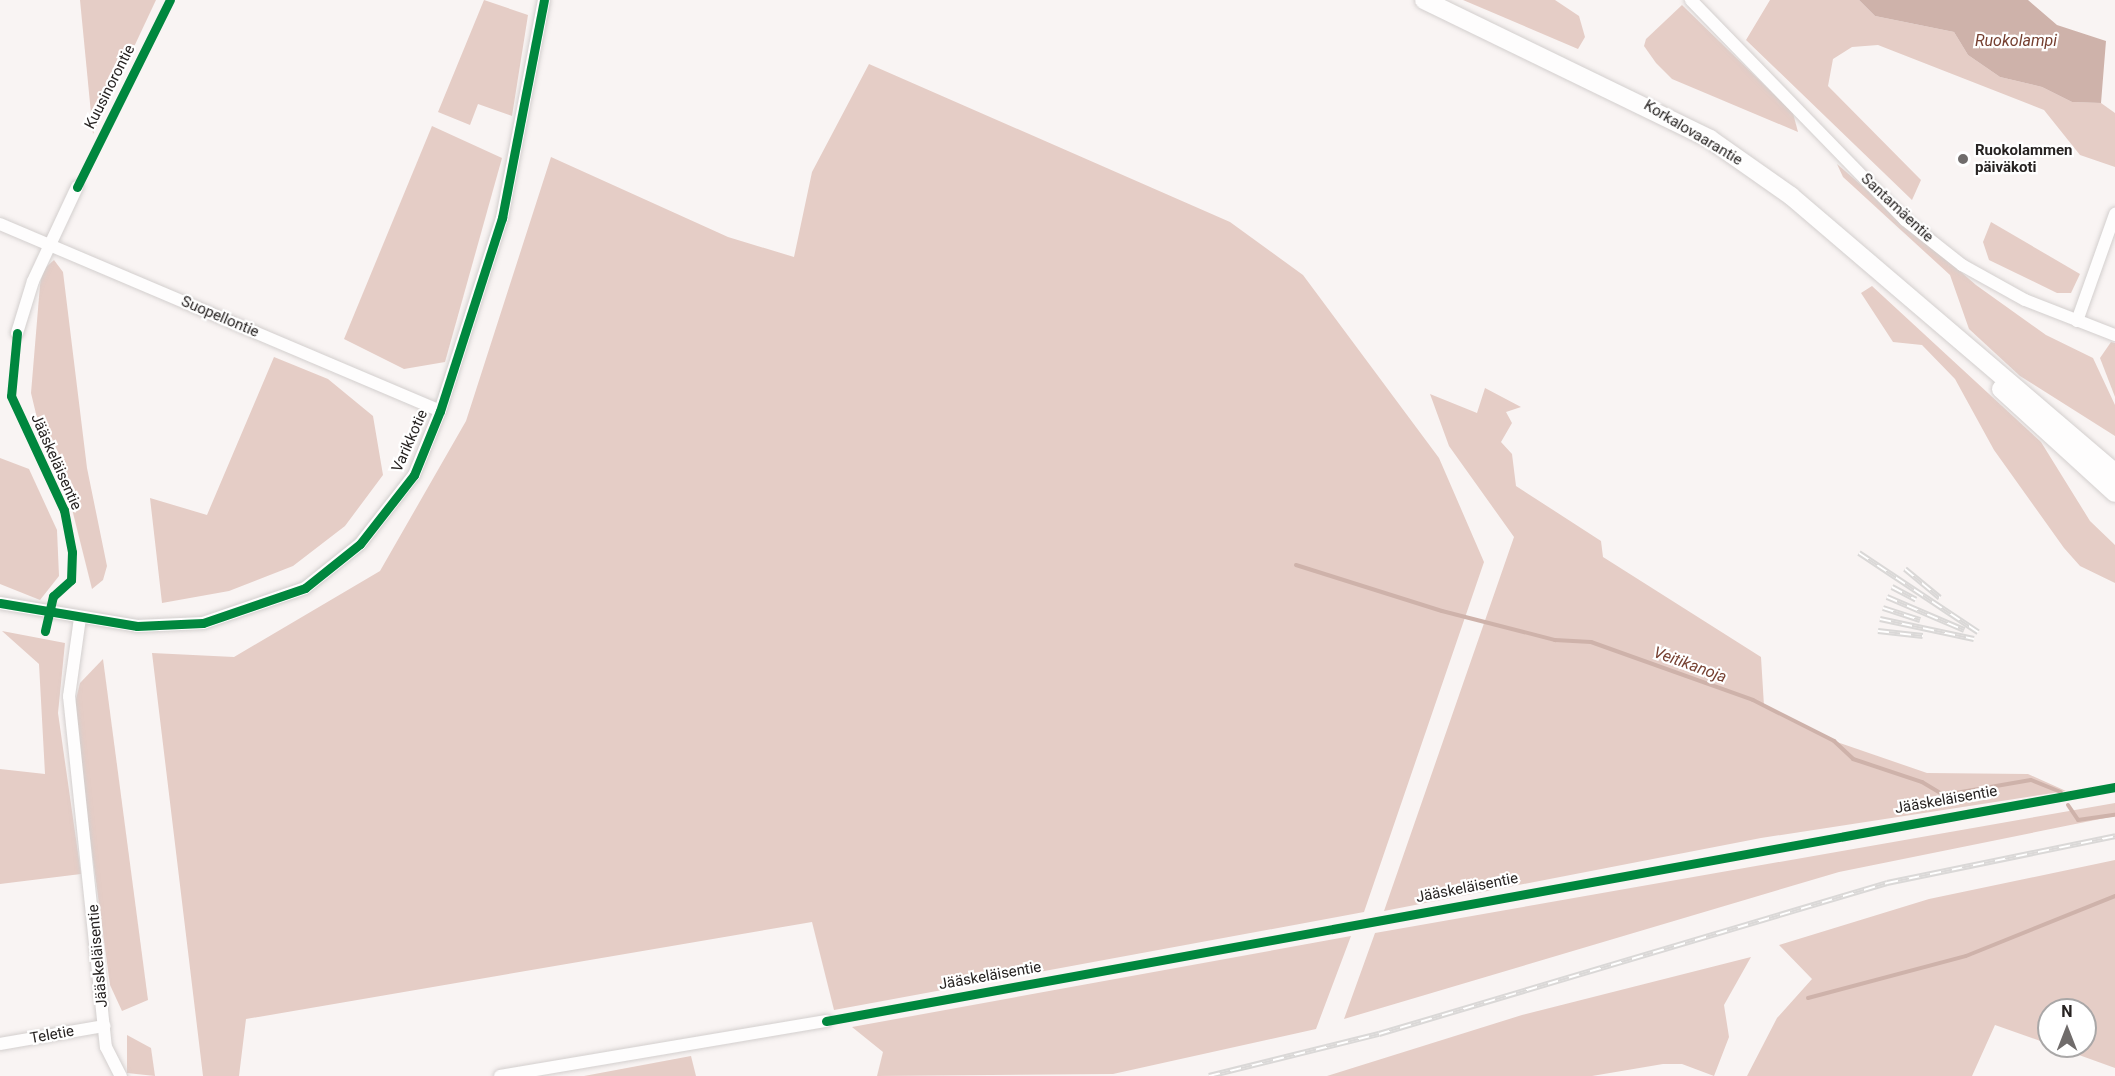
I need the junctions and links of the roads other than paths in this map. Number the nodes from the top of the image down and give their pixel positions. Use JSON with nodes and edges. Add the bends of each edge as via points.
{"nodes":[{"id":1,"x":544,"y":0,"type":"edge"},
{"id":2,"x":1424,"y":0,"type":"edge"},
{"id":3,"x":1691,"y":0,"type":"edge"},
{"id":4,"x":77,"y":187,"type":"dead end"},
{"id":5,"x":2115,"y":214,"type":"edge"},
{"id":6,"x":0,"y":224,"type":"edge"},
{"id":7,"x":49,"y":245,"type":"junction"},
{"id":8,"x":1932,"y":316,"type":"junction"},
{"id":9,"x":2076,"y":321,"type":"junction"},
{"id":10,"x":17,"y":333,"type":"dead end"},
{"id":11,"x":2115,"y":335,"type":"edge"},
{"id":12,"x":440,"y":411,"type":"junction"},
{"id":13,"x":2115,"y":472,"type":"edge"},
{"id":14,"x":2115,"y":493,"type":"edge"},
{"id":15,"x":0,"y":603,"type":"edge"},
{"id":16,"x":80,"y":618,"type":"junction"},
{"id":17,"x":826,"y":1021,"type":"dead end"},
{"id":18,"x":104,"y":1026,"type":"junction"},
{"id":19,"x":0,"y":1044,"type":"edge"},
{"id":20,"x":121,"y":1076,"type":"edge"},
{"id":21,"x":500,"y":1076,"type":"edge"}],
"edges":[{"from":1,"to":12,"type":"street","name":"Varikkotie","via":[[502,218]]},
{"from":2,"to":8,"type":"street","name":"Korkalovaarantie","via":[[1710,139],[1791,196]]},
{"from":3,"to":9,"type":"street","name":"Santamäentie","via":[[1905,220],[1962,266]]},
{"from":4,"to":7,"type":"street"},
{"from":5,"to":9,"type":"street"},
{"from":6,"to":7,"type":"street","name":"Suopellontie"},
{"from":7,"to":10,"type":"street"},
{"from":7,"to":12,"type":"street","name":"Suopellontie"},
{"from":8,"to":13,"type":"street","name":"Korkalovaarantie"},
{"from":8,"to":14,"type":"street","name":"Korkalovaarantie","via":[[1942,333],[2036,424]]},
{"from":9,"to":11,"type":"street","name":"Santamäentie"},
{"from":12,"to":16,"type":"street","name":"Varikkotie","via":[[414,475],[392,507],[360,544],[305,588],[203,623],[137,626]]},
{"from":15,"to":16,"type":"street","name":"Varikkotie"},
{"from":16,"to":18,"type":"street","name":"Jääskeläisentie","via":[[69,696]]},
{"from":17,"to":21,"type":"street"},
{"from":18,"to":19,"type":"street","name":"Teletie"},
{"from":18,"to":20,"type":"street","name":"Jääskeläisentie","via":[[106,1047]]}]}
